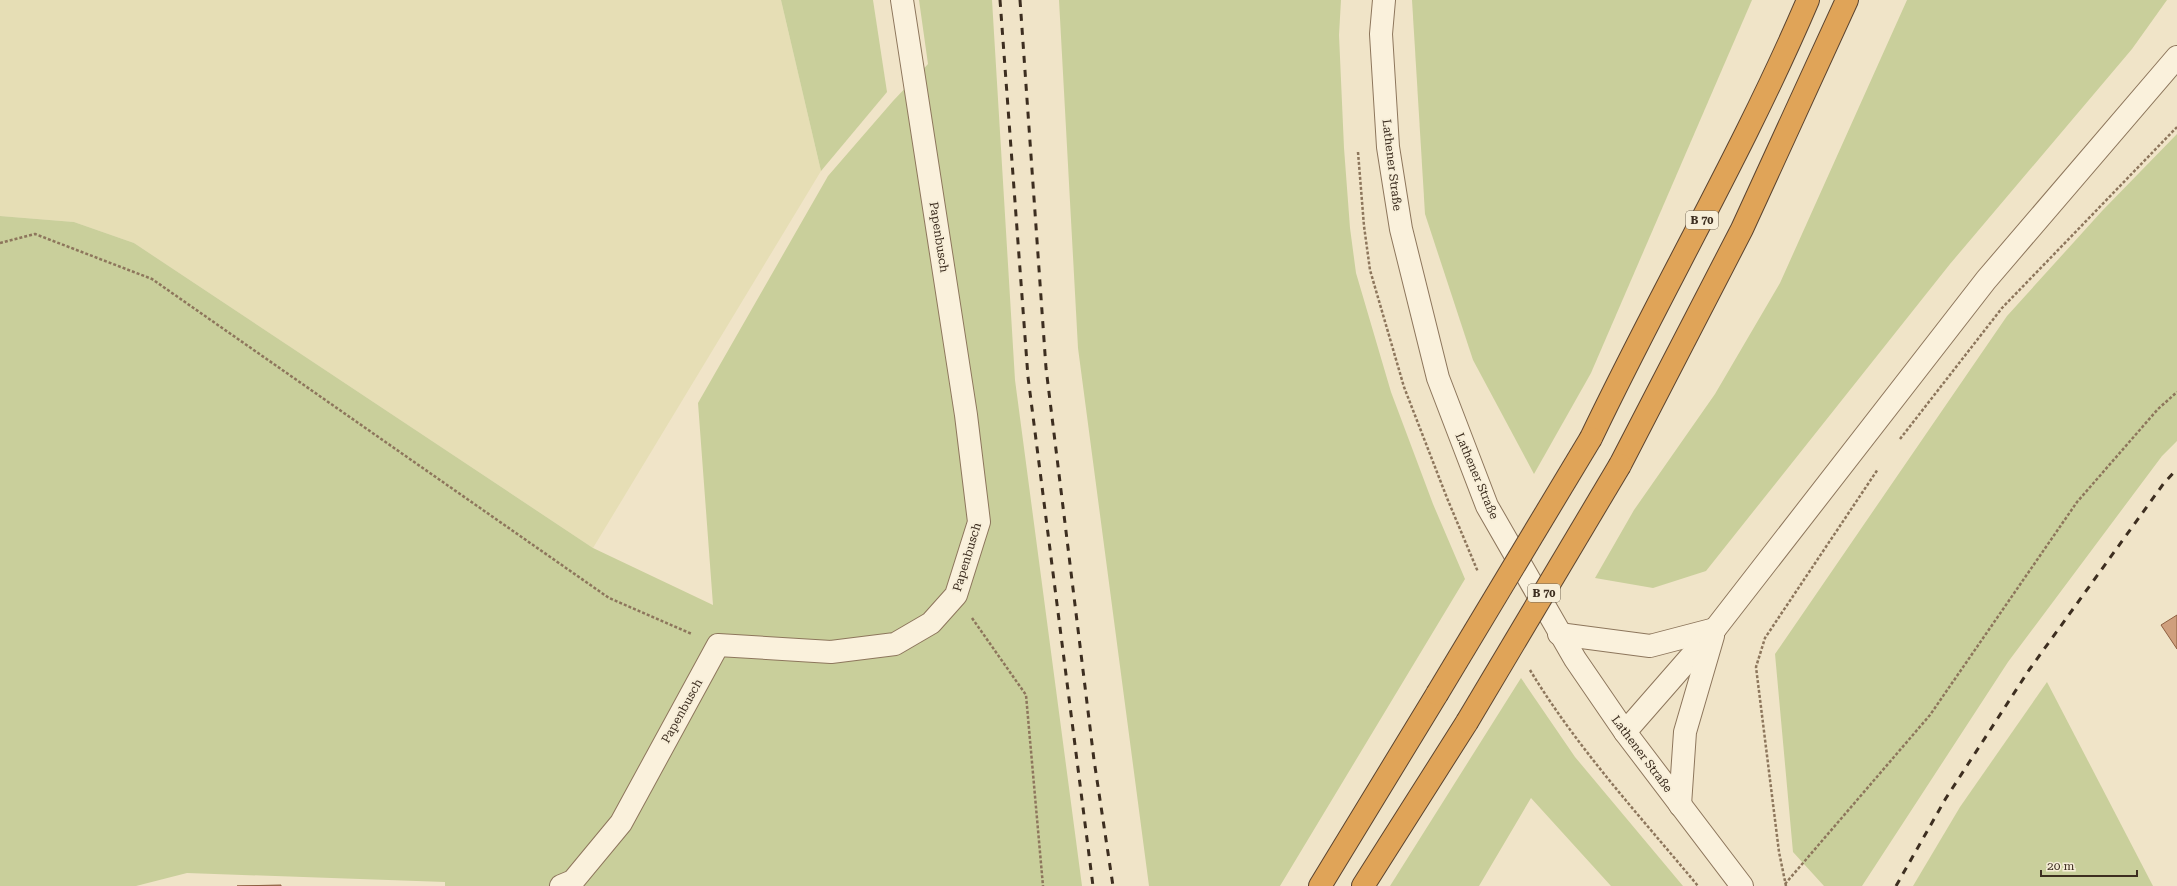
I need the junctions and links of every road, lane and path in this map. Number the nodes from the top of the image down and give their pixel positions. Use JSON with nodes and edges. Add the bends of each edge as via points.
{"nodes":[{"id":1,"x":902,"y":0,"type":"edge"},
{"id":2,"x":1384,"y":0,"type":"edge"},
{"id":3,"x":1808,"y":0,"type":"edge"},
{"id":4,"x":1848,"y":4,"type":"edge"},
{"id":5,"x":2177,"y":57,"type":"edge"},
{"id":6,"x":2177,"y":127,"type":"edge"},
{"id":7,"x":0,"y":243,"type":"edge"},
{"id":8,"x":2177,"y":392,"type":"edge"},
{"id":9,"x":1896,"y":445,"type":"dead end"},
{"id":10,"x":1882,"y":464,"type":"dead end"},
{"id":11,"x":956,"y":595,"type":"junction"},
{"id":12,"x":1715,"y":629,"type":"junction"},
{"id":13,"x":1559,"y":634,"type":"junction"},
{"id":14,"x":718,"y":645,"type":"junction"},
{"id":15,"x":1625,"y":732,"type":"junction"},
{"id":16,"x":1680,"y":805,"type":"junction"},
{"id":17,"x":1786,"y":885,"type":"edge"},
{"id":18,"x":560,"y":886,"type":"edge"},
{"id":19,"x":1043,"y":886,"type":"edge"},
{"id":20,"x":1320,"y":886,"type":"edge"},
{"id":21,"x":1363,"y":886,"type":"edge"},
{"id":22,"x":1742,"y":886,"type":"edge"}],
"edges":[{"from":1,"to":11,"type":"street","name":"Papenbusch","via":[[966,415],[979,522]]},
{"from":2,"to":13,"type":"street","name":"Lathener Straße","via":[[1381,34],[1388,147],[1401,229],[1438,378],[1487,506]]},
{"from":3,"to":20,"type":"highway","number":"B 70","bridge":true,"via":[[1710,203],[1591,438]]},
{"from":4,"to":21,"type":"highway","number":"B 70","bridge":true,"via":[[1742,229],[1620,465],[1467,722]]},
{"from":5,"to":12,"type":"street","via":[[1986,280]]},
{"from":6,"to":9,"type":"path","via":[[2002,308]]},
{"from":7,"to":14,"type":"path","via":[[35,234],[152,279],[609,598]]},
{"from":8,"to":17,"type":"path","via":[[2158,409],[2077,502],[1930,715]]},
{"from":10,"to":17,"type":"path","via":[[1765,638],[1756,667],[1779,852]]},
{"from":11,"to":14,"type":"street","name":"Papenbusch","via":[[931,623],[895,644],[831,652]]},
{"from":11,"to":19,"type":"path","via":[[1026,695]]},
{"from":12,"to":13,"type":"street","via":[[1650,646]]},
{"from":12,"to":15,"type":"street"},
{"from":12,"to":16,"type":"street","via":[[1685,732]]},
{"from":13,"to":15,"type":"street","name":"Lathener Straße"},
{"from":14,"to":18,"type":"street","name":"Papenbusch","via":[[621,823],[573,881]]},
{"from":15,"to":16,"type":"street","name":"Lathener Straße"},
{"from":16,"to":22,"type":"street","name":"Lathener Straße"}]}
